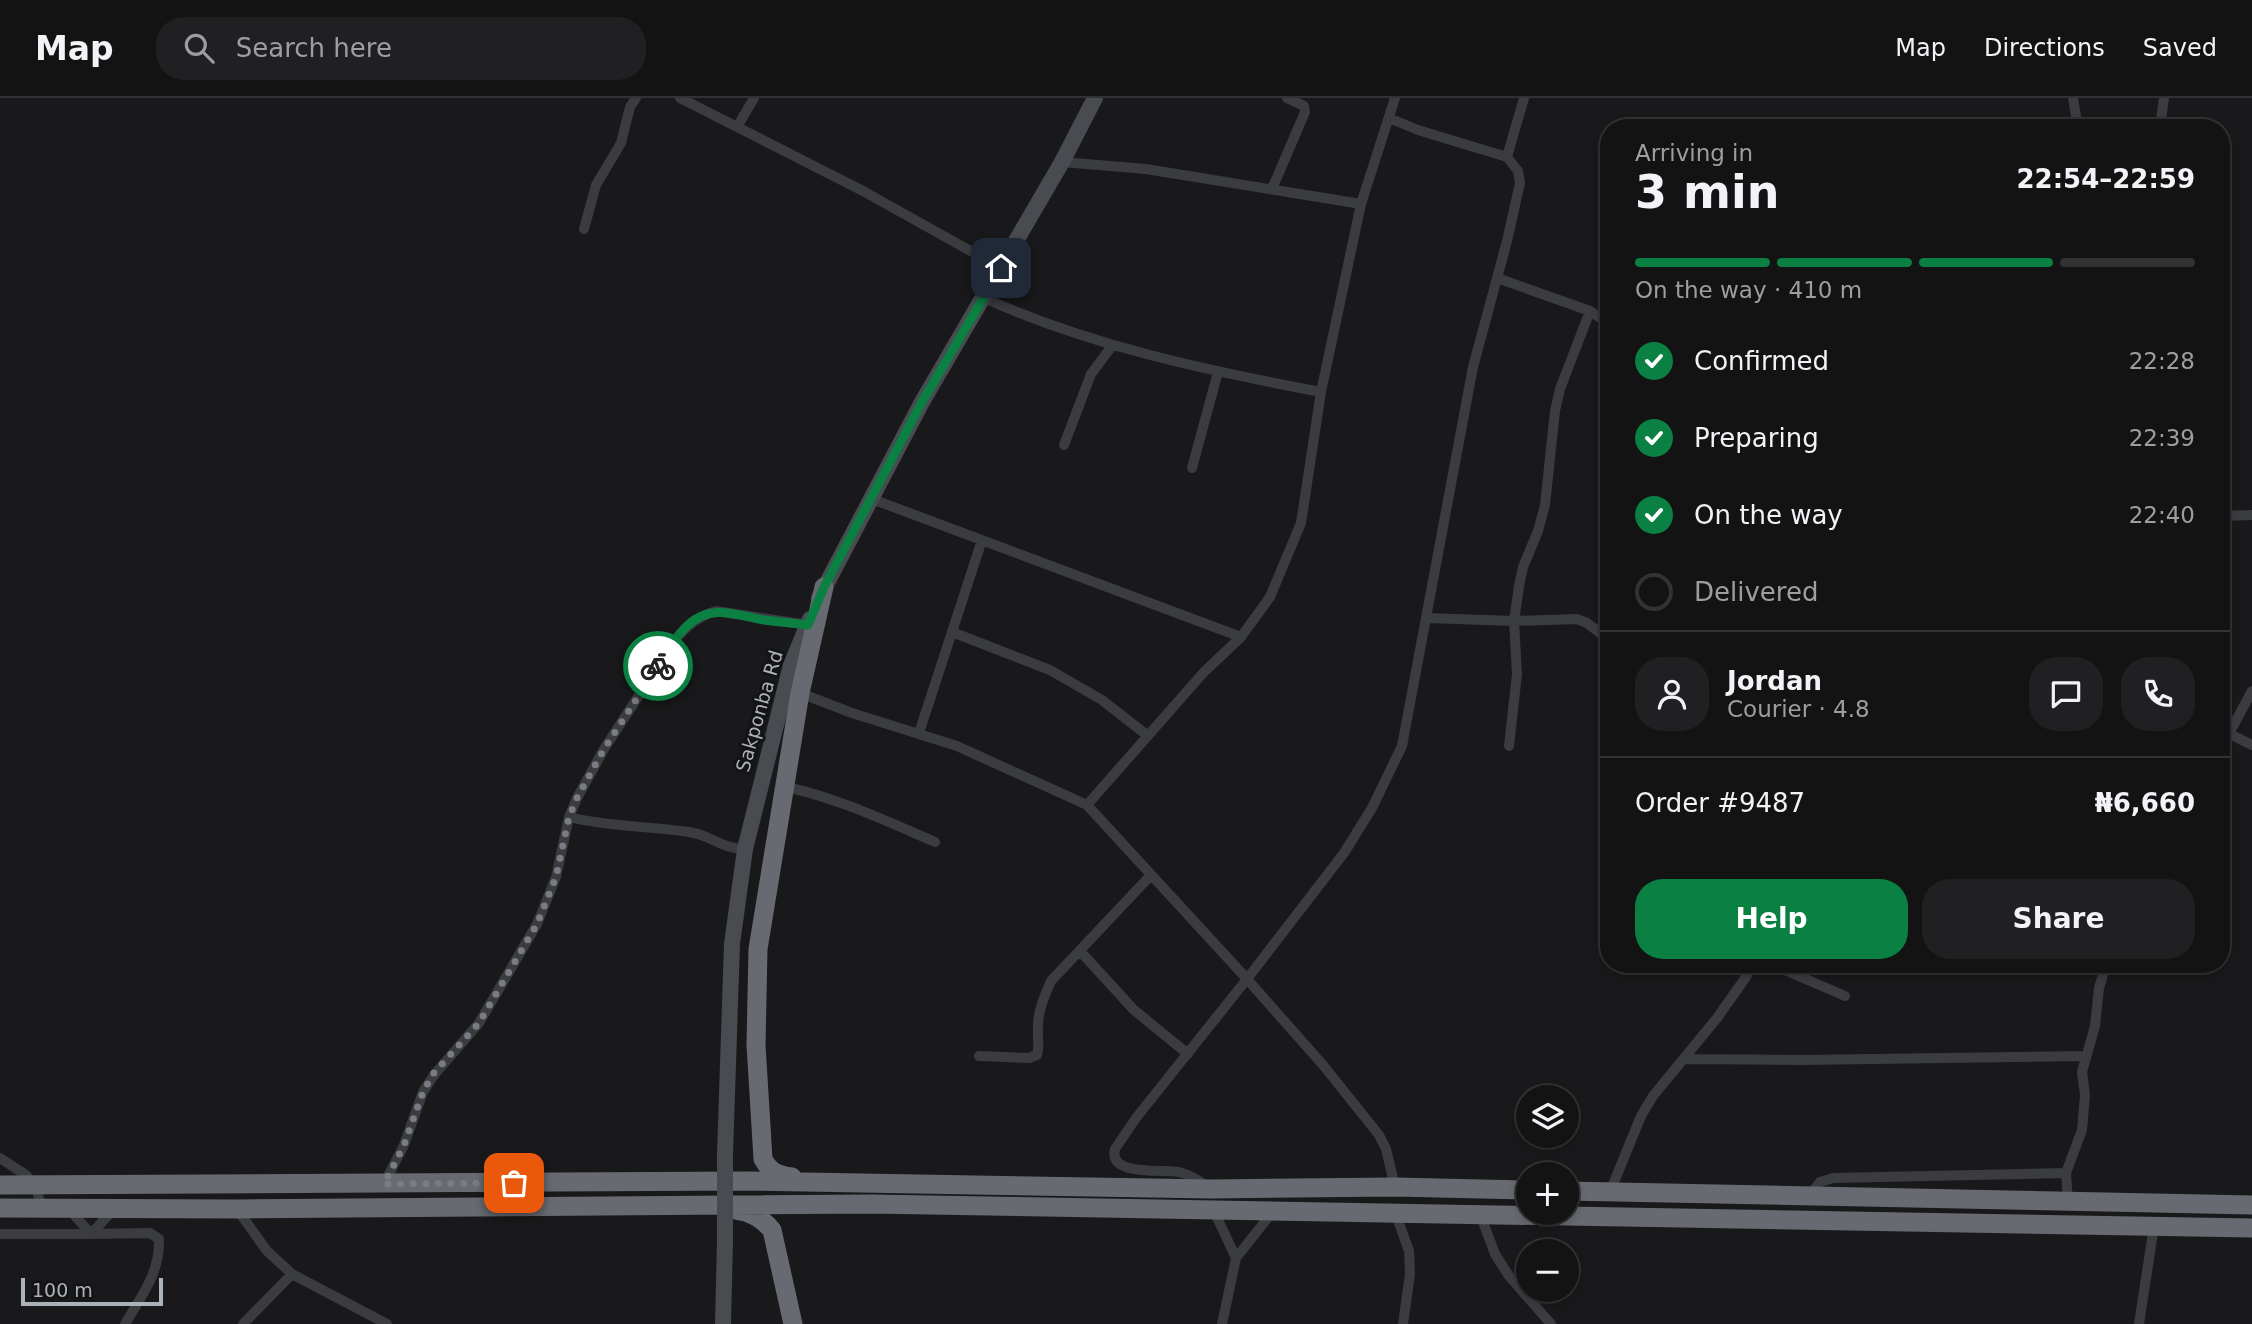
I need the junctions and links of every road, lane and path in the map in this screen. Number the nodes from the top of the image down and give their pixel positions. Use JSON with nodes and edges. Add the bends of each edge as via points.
{"nodes":[{"id":1,"x":636,"y":98,"type":"edge"},
{"id":2,"x":680,"y":98,"type":"edge"},
{"id":3,"x":754,"y":98,"type":"edge"},
{"id":4,"x":1096,"y":98,"type":"edge"},
{"id":5,"x":1287,"y":98,"type":"edge"},
{"id":6,"x":1395,"y":98,"type":"edge"},
{"id":7,"x":1524,"y":98,"type":"edge"},
{"id":8,"x":2073,"y":98,"type":"edge"},
{"id":9,"x":2164,"y":98,"type":"edge"},
{"id":10,"x":1390,"y":118,"type":"junction"},
{"id":11,"x":2076,"y":119,"type":"edge"},
{"id":12,"x":2161,"y":119,"type":"edge"},
{"id":13,"x":737,"y":127,"type":"junction"},
{"id":14,"x":1507,"y":157,"type":"junction"},
{"id":15,"x":1062,"y":162,"type":"junction"},
{"id":16,"x":1272,"y":189,"type":"junction"},
{"id":17,"x":1361,"y":204,"type":"junction"},
{"id":18,"x":584,"y":229,"type":"dead end"},
{"id":19,"x":1001,"y":268,"type":"junction"},
{"id":20,"x":1497,"y":278,"type":"junction"},
{"id":21,"x":984,"y":298,"type":"junction"},
{"id":22,"x":1590,"y":311,"type":"junction"},
{"id":23,"x":1600,"y":318,"type":"edge"},
{"id":24,"x":1112,"y":346,"type":"junction"},
{"id":25,"x":1218,"y":372,"type":"junction"},
{"id":26,"x":1321,"y":392,"type":"junction"},
{"id":27,"x":1064,"y":445,"type":"dead end"},
{"id":28,"x":1192,"y":468,"type":"dead end"},
{"id":29,"x":872,"y":499,"type":"junction"},
{"id":30,"x":2252,"y":515,"type":"edge"},
{"id":31,"x":2230,"y":516,"type":"edge"},
{"id":32,"x":982,"y":540,"type":"junction"},
{"id":33,"x":824,"y":587,"type":"junction"},
{"id":34,"x":1427,"y":618,"type":"junction"},
{"id":35,"x":1514,"y":621,"type":"junction"},
{"id":36,"x":808,"y":625,"type":"junction"},
{"id":37,"x":952,"y":632,"type":"junction"},
{"id":38,"x":1600,"y":633,"type":"edge"},
{"id":39,"x":1241,"y":637,"type":"junction"},
{"id":40,"x":2252,"y":691,"type":"edge"},
{"id":41,"x":800,"y":693,"type":"junction"},
{"id":42,"x":2230,"y":727,"type":"edge"},
{"id":43,"x":919,"y":733,"type":"junction"},
{"id":44,"x":1148,"y":736,"type":"junction"},
{"id":45,"x":2230,"y":739,"type":"edge"},
{"id":46,"x":2252,"y":745,"type":"edge"},
{"id":47,"x":1509,"y":746,"type":"dead end"},
{"id":48,"x":786,"y":787,"type":"junction"},
{"id":49,"x":1087,"y":805,"type":"junction"},
{"id":50,"x":569,"y":817,"type":"junction"},
{"id":51,"x":934,"y":842,"type":"dead end"},
{"id":52,"x":745,"y":849,"type":"junction"},
{"id":53,"x":1151,"y":875,"type":"junction"},
{"id":54,"x":1080,"y":951,"type":"junction"},
{"id":55,"x":1748,"y":973,"type":"edge"},
{"id":56,"x":1792,"y":973,"type":"edge"},
{"id":57,"x":2104,"y":973,"type":"edge"},
{"id":58,"x":1247,"y":979,"type":"junction"},
{"id":59,"x":1845,"y":996,"type":"dead end"},
{"id":60,"x":1188,"y":1054,"type":"junction"},
{"id":61,"x":979,"y":1056,"type":"dead end"},
{"id":62,"x":2086,"y":1056,"type":"junction"},
{"id":63,"x":1685,"y":1059,"type":"junction"},
{"id":64,"x":0,"y":1158,"type":"edge"},
{"id":65,"x":762,"y":1159,"type":"junction"},
{"id":66,"x":2066,"y":1173,"type":"junction"},
{"id":67,"x":644,"y":1182,"type":"junction"},
{"id":68,"x":849,"y":1182,"type":"junction"},
{"id":69,"x":384,"y":1184,"type":"junction"},
{"id":70,"x":0,"y":1185,"type":"edge"},
{"id":71,"x":36,"y":1186,"type":"junction"},
{"id":72,"x":1395,"y":1187,"type":"junction"},
{"id":73,"x":1211,"y":1189,"type":"junction"},
{"id":74,"x":1516,"y":1190,"type":"edge"},
{"id":75,"x":1579,"y":1191,"type":"edge"},
{"id":76,"x":1610,"y":1192,"type":"junction"},
{"id":77,"x":1668,"y":1193,"type":"junction"},
{"id":78,"x":1809,"y":1196,"type":"junction"},
{"id":79,"x":2068,"y":1201,"type":"junction"},
{"id":80,"x":842,"y":1204,"type":"junction"},
{"id":81,"x":2252,"y":1205,"type":"edge"},
{"id":82,"x":654,"y":1206,"type":"junction"},
{"id":83,"x":0,"y":1208,"type":"edge"},
{"id":84,"x":41,"y":1209,"type":"junction"},
{"id":85,"x":68,"y":1209,"type":"junction"},
{"id":86,"x":114,"y":1209,"type":"junction"},
{"id":87,"x":237,"y":1209,"type":"junction"},
{"id":88,"x":1213,"y":1209,"type":"junction"},
{"id":89,"x":1274,"y":1210,"type":"junction"},
{"id":90,"x":1395,"y":1212,"type":"junction"},
{"id":91,"x":1480,"y":1214,"type":"junction"},
{"id":92,"x":1667,"y":1217,"type":"junction"},
{"id":93,"x":2154,"y":1226,"type":"junction"},
{"id":94,"x":2252,"y":1228,"type":"edge"},
{"id":95,"x":772,"y":1230,"type":"junction"},
{"id":96,"x":0,"y":1234,"type":"edge"},
{"id":97,"x":91,"y":1234,"type":"junction"},
{"id":98,"x":1236,"y":1258,"type":"junction"},
{"id":99,"x":292,"y":1274,"type":"junction"},
{"id":100,"x":125,"y":1324,"type":"edge"},
{"id":101,"x":243,"y":1324,"type":"edge"},
{"id":102,"x":387,"y":1324,"type":"edge"},
{"id":103,"x":723,"y":1324,"type":"edge"},
{"id":104,"x":793,"y":1324,"type":"edge"},
{"id":105,"x":1222,"y":1324,"type":"edge"},
{"id":106,"x":1403,"y":1324,"type":"edge"},
{"id":107,"x":1551,"y":1324,"type":"edge"},
{"id":108,"x":2139,"y":1324,"type":"edge"}],
"edges":[{"from":1,"to":18,"type":"street","via":[[621,143],[596,185]]},
{"from":2,"to":13,"type":"street"},
{"from":3,"to":13,"type":"street"},
{"from":4,"to":15,"type":"main road","name":"Sakponba Rd"},
{"from":5,"to":16,"type":"street","via":[[1304,106],[1305,112]]},
{"from":6,"to":10,"type":"street"},
{"from":7,"to":14,"type":"street"},
{"from":8,"to":11,"type":"street"},
{"from":9,"to":12,"type":"street"},
{"from":10,"to":14,"type":"street"},
{"from":10,"to":17,"type":"street"},
{"from":13,"to":19,"type":"street"},
{"from":14,"to":20,"type":"street","via":[[1520,183]]},
{"from":15,"to":16,"type":"street","via":[[1146,169]]},
{"from":15,"to":19,"type":"main road","name":"Sakponba Rd"},
{"from":16,"to":17,"type":"street"},
{"from":17,"to":26,"type":"street"},
{"from":19,"to":21,"type":"main road","name":"Sakponba Rd"},
{"from":20,"to":22,"type":"street"},
{"from":20,"to":34,"type":"street","via":[[1473,368]]},
{"from":21,"to":24,"type":"street","via":[[1034,321]]},
{"from":21,"to":29,"type":"main road","name":"Sakponba Rd","via":[[922,402]]},
{"from":22,"to":23,"type":"street"},
{"from":22,"to":35,"type":"street","via":[[1560,389],[1545,505],[1523,566]]},
{"from":24,"to":25,"type":"street"},
{"from":24,"to":27,"type":"street","via":[[1091,374]]},
{"from":25,"to":26,"type":"street"},
{"from":25,"to":28,"type":"street"},
{"from":26,"to":39,"type":"street","via":[[1301,523],[1270,597]]},
{"from":29,"to":32,"type":"street"},
{"from":29,"to":33,"type":"main road","name":"Sakponba Rd"},
{"from":30,"to":31,"type":"street"},
{"from":32,"to":37,"type":"street"},
{"from":32,"to":39,"type":"street"},
{"from":33,"to":36,"type":"main road","name":"Sakponba Rd"},
{"from":33,"to":41,"type":"highway"},
{"from":34,"to":35,"type":"street"},
{"from":34,"to":58,"type":"street","via":[[1402,746],[1372,808]]},
{"from":35,"to":38,"type":"street","via":[[1577,619]]},
{"from":35,"to":47,"type":"street","via":[[1517,674]]},
{"from":36,"to":50,"type":"street","via":[[716,611],[688,624],[604,749]]},
{"from":36,"to":52,"type":"main road","name":"Sakponba Rd","via":[[791,665]]},
{"from":37,"to":43,"type":"street"},
{"from":37,"to":44,"type":"street","via":[[1050,670],[1102,700]]},
{"from":39,"to":44,"type":"street","via":[[1203,672]]},
{"from":40,"to":42,"type":"street"},
{"from":41,"to":43,"type":"street"},
{"from":41,"to":48,"type":"highway"},
{"from":43,"to":49,"type":"street"},
{"from":44,"to":49,"type":"street"},
{"from":45,"to":46,"type":"street"},
{"from":48,"to":51,"type":"street","via":[[855,807]]},
{"from":48,"to":65,"type":"highway","via":[[758,949],[756,1045]]},
{"from":49,"to":53,"type":"street"},
{"from":50,"to":52,"type":"street","via":[[688,831],[729,849]]},
{"from":50,"to":69,"type":"street","via":[[556,877],[537,924],[479,1023],[433,1074]]},
{"from":52,"to":103,"type":"main road","name":"Sakponba Rd","bridge":true,"via":[[732,944]]},
{"from":53,"to":54,"type":"street"},
{"from":53,"to":58,"type":"street"},
{"from":54,"to":60,"type":"street","via":[[1134,1010]]},
{"from":54,"to":61,"type":"street","via":[[1051,981],[1043,1000],[1037,1055]]},
{"from":55,"to":63,"type":"street"},
{"from":56,"to":59,"type":"street"},
{"from":57,"to":62,"type":"street"},
{"from":58,"to":60,"type":"street"},
{"from":58,"to":72,"type":"street","via":[[1379,1135]]},
{"from":60,"to":73,"type":"street","via":[[1136,1118],[1113,1156],[1124,1167],[1177,1171]]},
{"from":62,"to":63,"type":"street"},
{"from":62,"to":66,"type":"street","via":[[2081,1079],[2085,1095],[2082,1130]]},
{"from":63,"to":76,"type":"street","via":[[1641,1116]]},
{"from":64,"to":71,"type":"street"},
{"from":65,"to":67,"type":"highway","via":[[758,1169],[740,1176]]},
{"from":65,"to":68,"type":"highway","via":[[775,1174]]},
{"from":66,"to":78,"type":"street","via":[[1833,1178],[1820,1182]]},
{"from":66,"to":79,"type":"street"},
{"from":67,"to":68,"type":"highway"},
{"from":67,"to":69,"type":"highway"},
{"from":68,"to":73,"type":"highway"},
{"from":69,"to":71,"type":"highway"},
{"from":70,"to":71,"type":"highway"},
{"from":71,"to":84,"type":"street"},
{"from":72,"to":73,"type":"highway"},
{"from":72,"to":74,"type":"highway"},
{"from":75,"to":76,"type":"highway"},
{"from":76,"to":77,"type":"highway"},
{"from":77,"to":78,"type":"highway"},
{"from":77,"to":92,"type":"highway"},
{"from":78,"to":79,"type":"highway"},
{"from":79,"to":81,"type":"highway"},
{"from":80,"to":82,"type":"highway"},
{"from":80,"to":88,"type":"highway"},
{"from":80,"to":95,"type":"highway","via":[[786,1212]]},
{"from":82,"to":87,"type":"highway"},
{"from":82,"to":95,"type":"highway","via":[[741,1211],[755,1215]]},
{"from":83,"to":84,"type":"highway"},
{"from":84,"to":85,"type":"highway"},
{"from":85,"to":86,"type":"highway"},
{"from":85,"to":97,"type":"street"},
{"from":86,"to":87,"type":"highway"},
{"from":86,"to":97,"type":"street"},
{"from":87,"to":99,"type":"street","via":[[267,1251]]},
{"from":88,"to":89,"type":"highway"},
{"from":88,"to":98,"type":"street"},
{"from":89,"to":90,"type":"highway"},
{"from":89,"to":98,"type":"street"},
{"from":90,"to":91,"type":"highway"},
{"from":90,"to":106,"type":"street","via":[[1409,1251]]},
{"from":91,"to":92,"type":"highway"},
{"from":91,"to":107,"type":"street","via":[[1509,1276]]},
{"from":92,"to":93,"type":"highway"},
{"from":93,"to":94,"type":"highway"},
{"from":93,"to":108,"type":"street"},
{"from":95,"to":104,"type":"highway"},
{"from":96,"to":97,"type":"street"},
{"from":97,"to":100,"type":"street","via":[[150,1233],[159,1239],[153,1277]]},
{"from":98,"to":105,"type":"street"},
{"from":99,"to":101,"type":"street"},
{"from":99,"to":102,"type":"street"}]}
